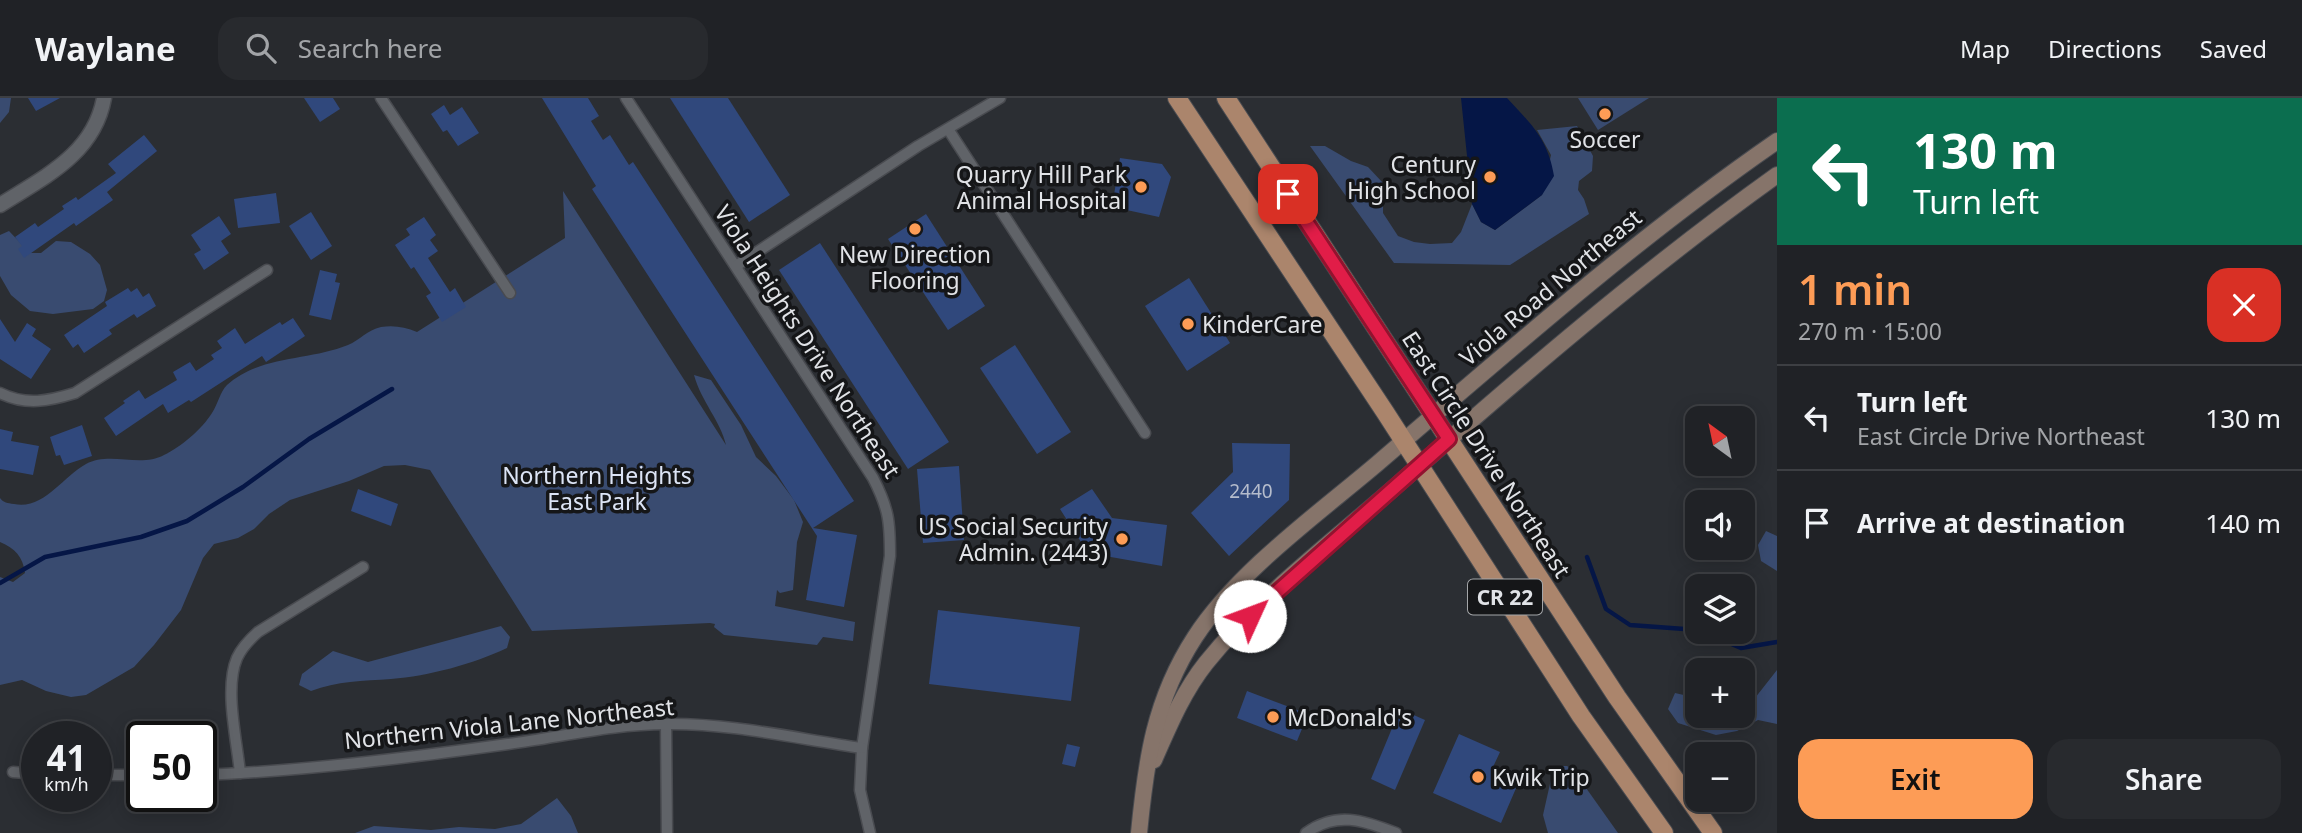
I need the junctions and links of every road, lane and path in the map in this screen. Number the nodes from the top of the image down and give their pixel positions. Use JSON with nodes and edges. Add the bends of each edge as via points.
{"nodes":[{"id":1,"x":104,"y":98,"type":"edge"},
{"id":2,"x":381,"y":98,"type":"edge"},
{"id":3,"x":626,"y":98,"type":"edge"},
{"id":4,"x":1000,"y":98,"type":"edge"},
{"id":5,"x":1177,"y":98,"type":"edge"},
{"id":6,"x":1226,"y":98,"type":"edge"},
{"id":7,"x":948,"y":129,"type":"junction"},
{"id":8,"x":1777,"y":141,"type":"edge"},
{"id":9,"x":1777,"y":175,"type":"edge"},
{"id":10,"x":0,"y":205,"type":"edge"},
{"id":11,"x":736,"y":266,"type":"junction"},
{"id":12,"x":267,"y":270,"type":"dead end"},
{"id":13,"x":510,"y":293,"type":"dead end"},
{"id":14,"x":0,"y":393,"type":"edge"},
{"id":15,"x":1433,"y":414,"type":"junction"},
{"id":16,"x":1145,"y":433,"type":"dead end"},
{"id":17,"x":1449,"y":439,"type":"junction"},
{"id":18,"x":1402,"y":440,"type":"junction"},
{"id":19,"x":1419,"y":466,"type":"junction"},
{"id":20,"x":363,"y":567,"type":"dead end"},
{"id":21,"x":666,"y":724,"type":"junction"},
{"id":22,"x":862,"y":748,"type":"junction"},
{"id":23,"x":13,"y":772,"type":"dead end"},
{"id":24,"x":21,"y":773,"type":"edge"},
{"id":25,"x":240,"y":773,"type":"junction"},
{"id":26,"x":217,"y":774,"type":"edge"},
{"id":27,"x":1147,"y":775,"type":"junction"},
{"id":28,"x":667,"y":833,"type":"edge"},
{"id":29,"x":870,"y":833,"type":"edge"},
{"id":30,"x":1139,"y":833,"type":"edge"},
{"id":31,"x":1306,"y":833,"type":"edge"},
{"id":32,"x":1396,"y":833,"type":"edge"},
{"id":33,"x":1664,"y":833,"type":"edge"},
{"id":34,"x":1713,"y":833,"type":"edge"}],
"edges":[{"from":1,"to":10,"type":"street","via":[[97,122],[79,151]]},
{"from":2,"to":13,"type":"street"},
{"from":3,"to":11,"type":"street","name":"Viola Heights Drive Northeast"},
{"from":4,"to":7,"type":"street"},
{"from":5,"to":18,"type":"main road","number":"CR 22"},
{"from":6,"to":15,"type":"main road","name":"East Circle Drive Northeast","number":"CR 22"},
{"from":7,"to":11,"type":"street"},
{"from":7,"to":16,"type":"street"},
{"from":8,"to":15,"type":"main road","name":"Viola Road Northeast","via":[[1640,240]]},
{"from":9,"to":17,"type":"main road","name":"Viola Road Northeast","via":[[1616,299]]},
{"from":11,"to":22,"type":"street","name":"Viola Heights Drive Northeast","via":[[886,503],[890,556]]},
{"from":12,"to":14,"type":"street","via":[[75,393],[43,402]]},
{"from":15,"to":17,"type":"main road","name":"East Circle Drive Northeast","number":"CR 22"},
{"from":15,"to":18,"type":"main road","name":"Viola Road Northeast"},
{"from":17,"to":19,"type":"main road","name":"Viola Road Northeast"},
{"from":17,"to":34,"type":"main road","name":"East Circle Drive Northeast","number":"CR 22","via":[[1624,707]]},
{"from":18,"to":19,"type":"main road","number":"CR 22"},
{"from":18,"to":27,"type":"main road","name":"Viola Road Northeast","via":[[1276,550],[1208,619],[1168,684],[1149,747]]},
{"from":19,"to":27,"type":"main road","name":"Viola Road Northeast","via":[[1223,643],[1189,687]]},
{"from":19,"to":33,"type":"main road","number":"CR 22","via":[[1585,722]]},
{"from":20,"to":25,"type":"street","via":[[245,644],[236,660],[231,690]]},
{"from":21,"to":22,"type":"street","name":"Northern Viola Lane Northeast"},
{"from":21,"to":25,"type":"street","name":"Northern Viola Lane Northeast"},
{"from":21,"to":28,"type":"street"},
{"from":22,"to":29,"type":"street","name":"Viola Heights Drive Northeast","via":[[860,790]]},
{"from":23,"to":24,"type":"street"},
{"from":25,"to":26,"type":"street","name":"Northern Viola Lane Northeast"},
{"from":27,"to":30,"type":"main road","name":"Viola Road Northeast"},
{"from":31,"to":32,"type":"street","via":[[1324,822],[1351,818]]}]}
